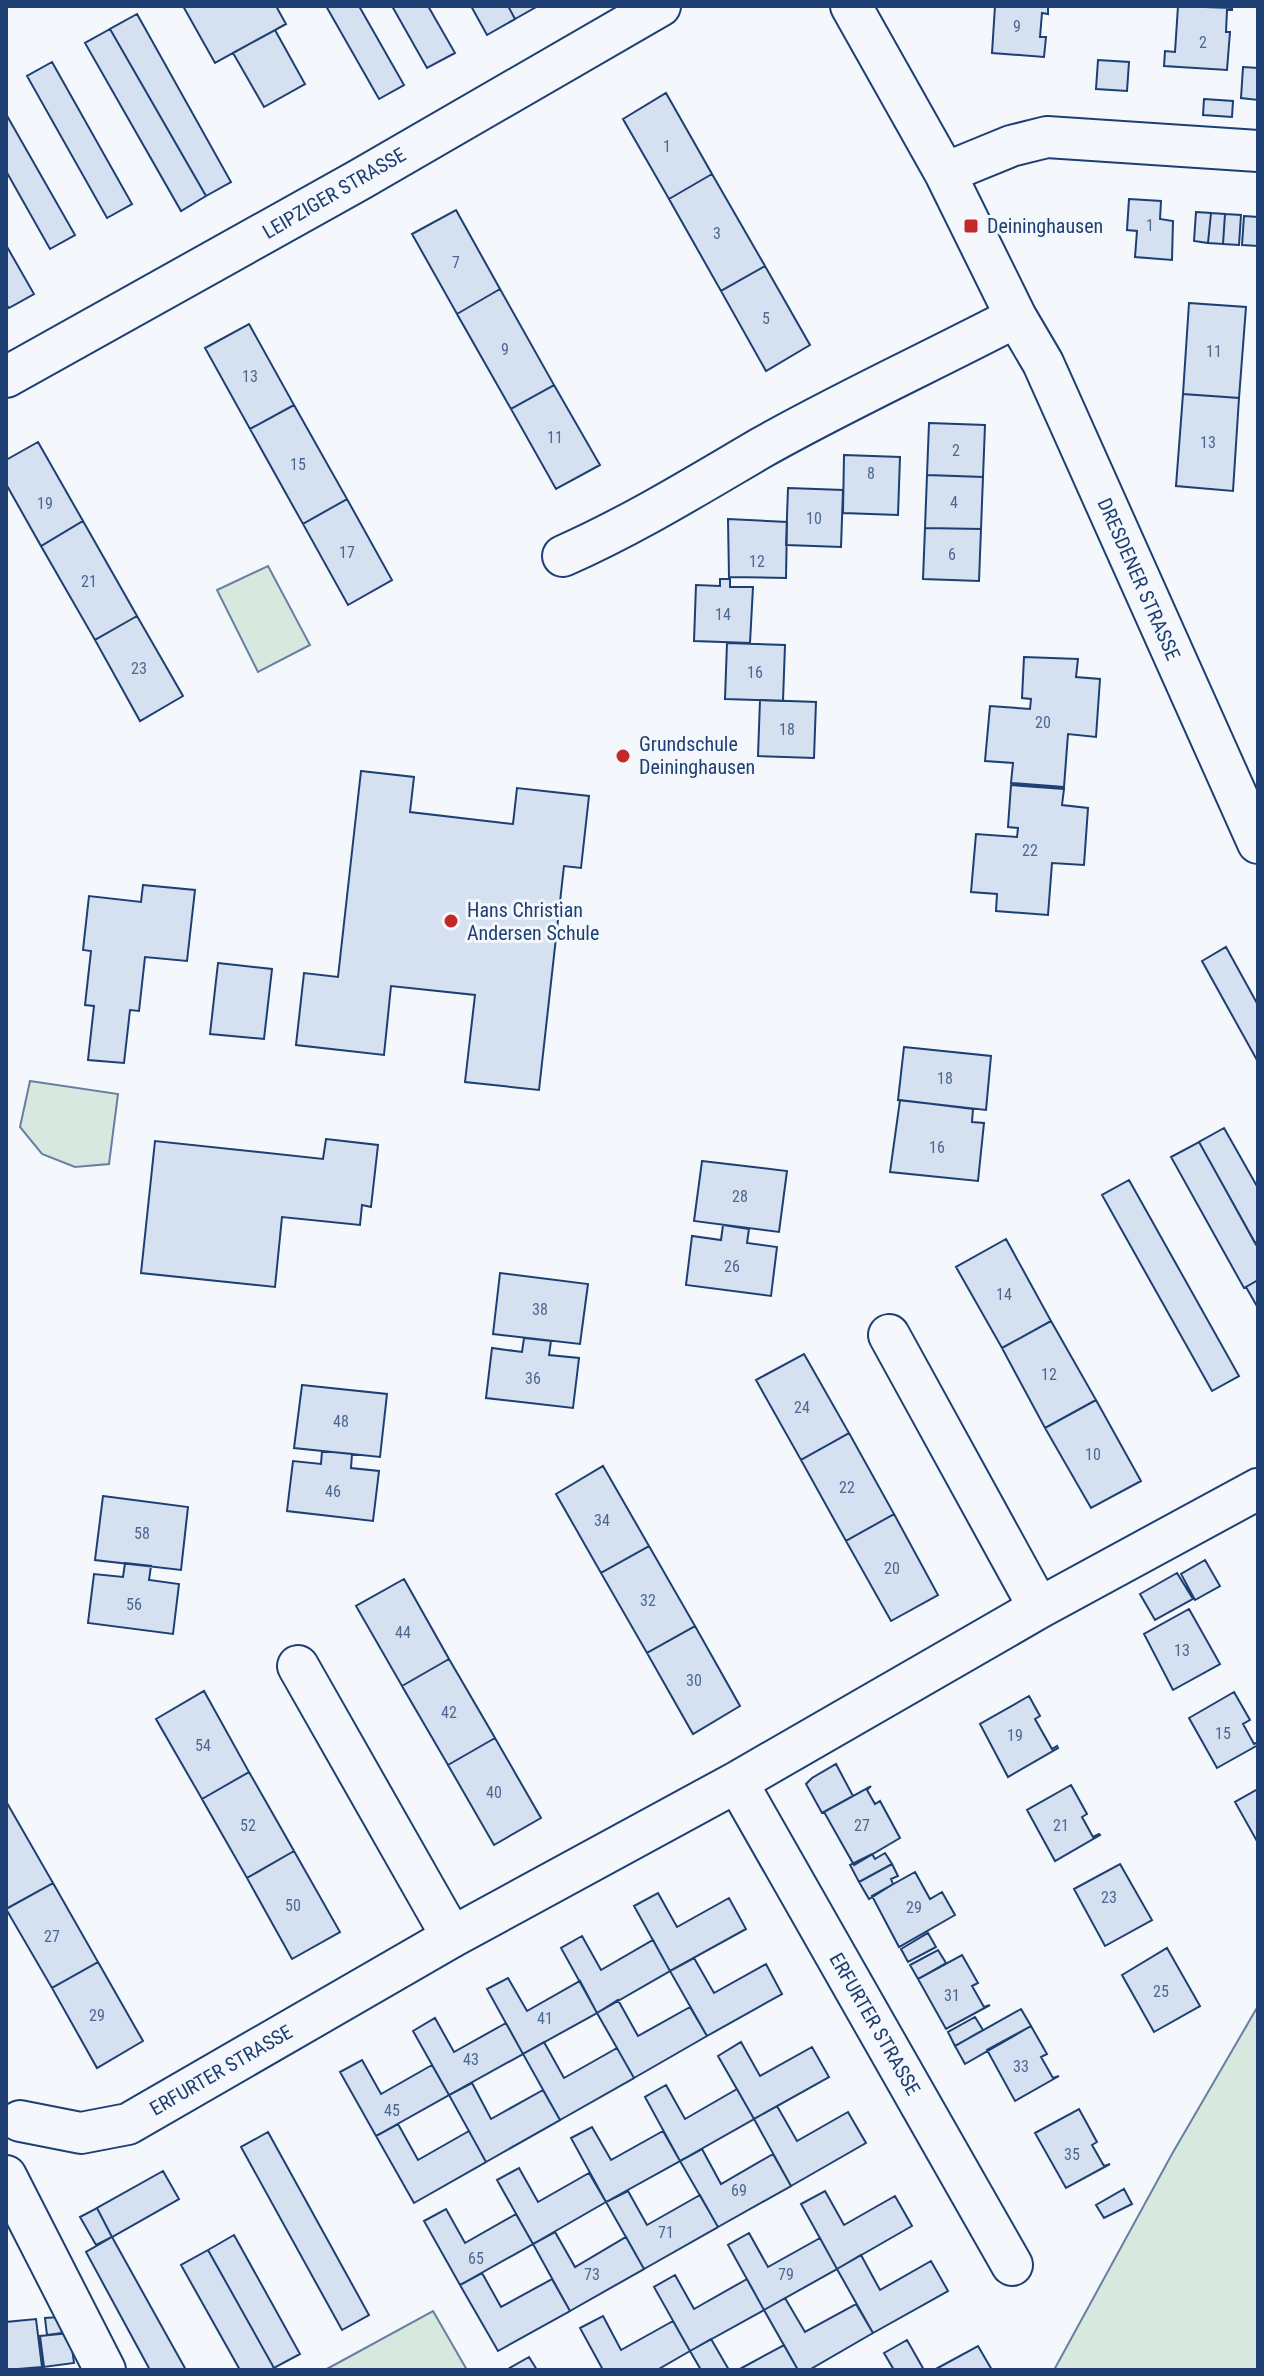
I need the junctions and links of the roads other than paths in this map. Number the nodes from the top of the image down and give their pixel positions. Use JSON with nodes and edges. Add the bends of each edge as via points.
{"nodes":[{"id":1,"x":660,"y":6,"type":"edge"},
{"id":2,"x":851,"y":6,"type":"edge"},
{"id":3,"x":1258,"y":151,"type":"edge"},
{"id":4,"x":945,"y":173,"type":"junction"},
{"id":5,"x":1016,"y":317,"type":"junction"},
{"id":6,"x":6,"y":377,"type":"edge"},
{"id":7,"x":563,"y":556,"type":"dead end"},
{"id":8,"x":1258,"y":843,"type":"edge"},
{"id":9,"x":889,"y":1335,"type":"dead end"},
{"id":10,"x":1258,"y":1489,"type":"edge"},
{"id":11,"x":1039,"y":1608,"type":"junction"},
{"id":12,"x":298,"y":1666,"type":"dead end"},
{"id":13,"x":737,"y":1782,"type":"junction"},
{"id":14,"x":452,"y":1937,"type":"junction"},
{"id":15,"x":13,"y":2115,"type":"edge"},
{"id":16,"x":6,"y":2159,"type":"edge"},
{"id":17,"x":6,"y":2176,"type":"edge"},
{"id":18,"x":1012,"y":2265,"type":"dead end"},
{"id":19,"x":105,"y":2370,"type":"edge"}],
"edges":[{"from":1,"to":6,"type":"street","name":"LEIPZIGER STRASSE"},
{"from":2,"to":4,"type":"street","name":"DRESDENER STRASSE"},
{"from":3,"to":4,"type":"street","via":[[1047,137]]},
{"from":4,"to":5,"type":"street","name":"DRESDENER STRASSE"},
{"from":5,"to":7,"type":"street"},
{"from":5,"to":8,"type":"street","name":"DRESDENER STRASSE","via":[[1043,363]]},
{"from":9,"to":11,"type":"street"},
{"from":10,"to":11,"type":"street","name":"ERFURTER STRASSE"},
{"from":11,"to":13,"type":"street","name":"ERFURTER STRASSE"},
{"from":12,"to":14,"type":"street"},
{"from":13,"to":14,"type":"street","name":"ERFURTER STRASSE"},
{"from":13,"to":18,"type":"street","name":"ERFURTER STRASSE"},
{"from":14,"to":15,"type":"street","name":"ERFURTER STRASSE","via":[[128,2124],[81,2133]]},
{"from":15,"to":16,"type":"street"},
{"from":17,"to":19,"type":"street"}]}
